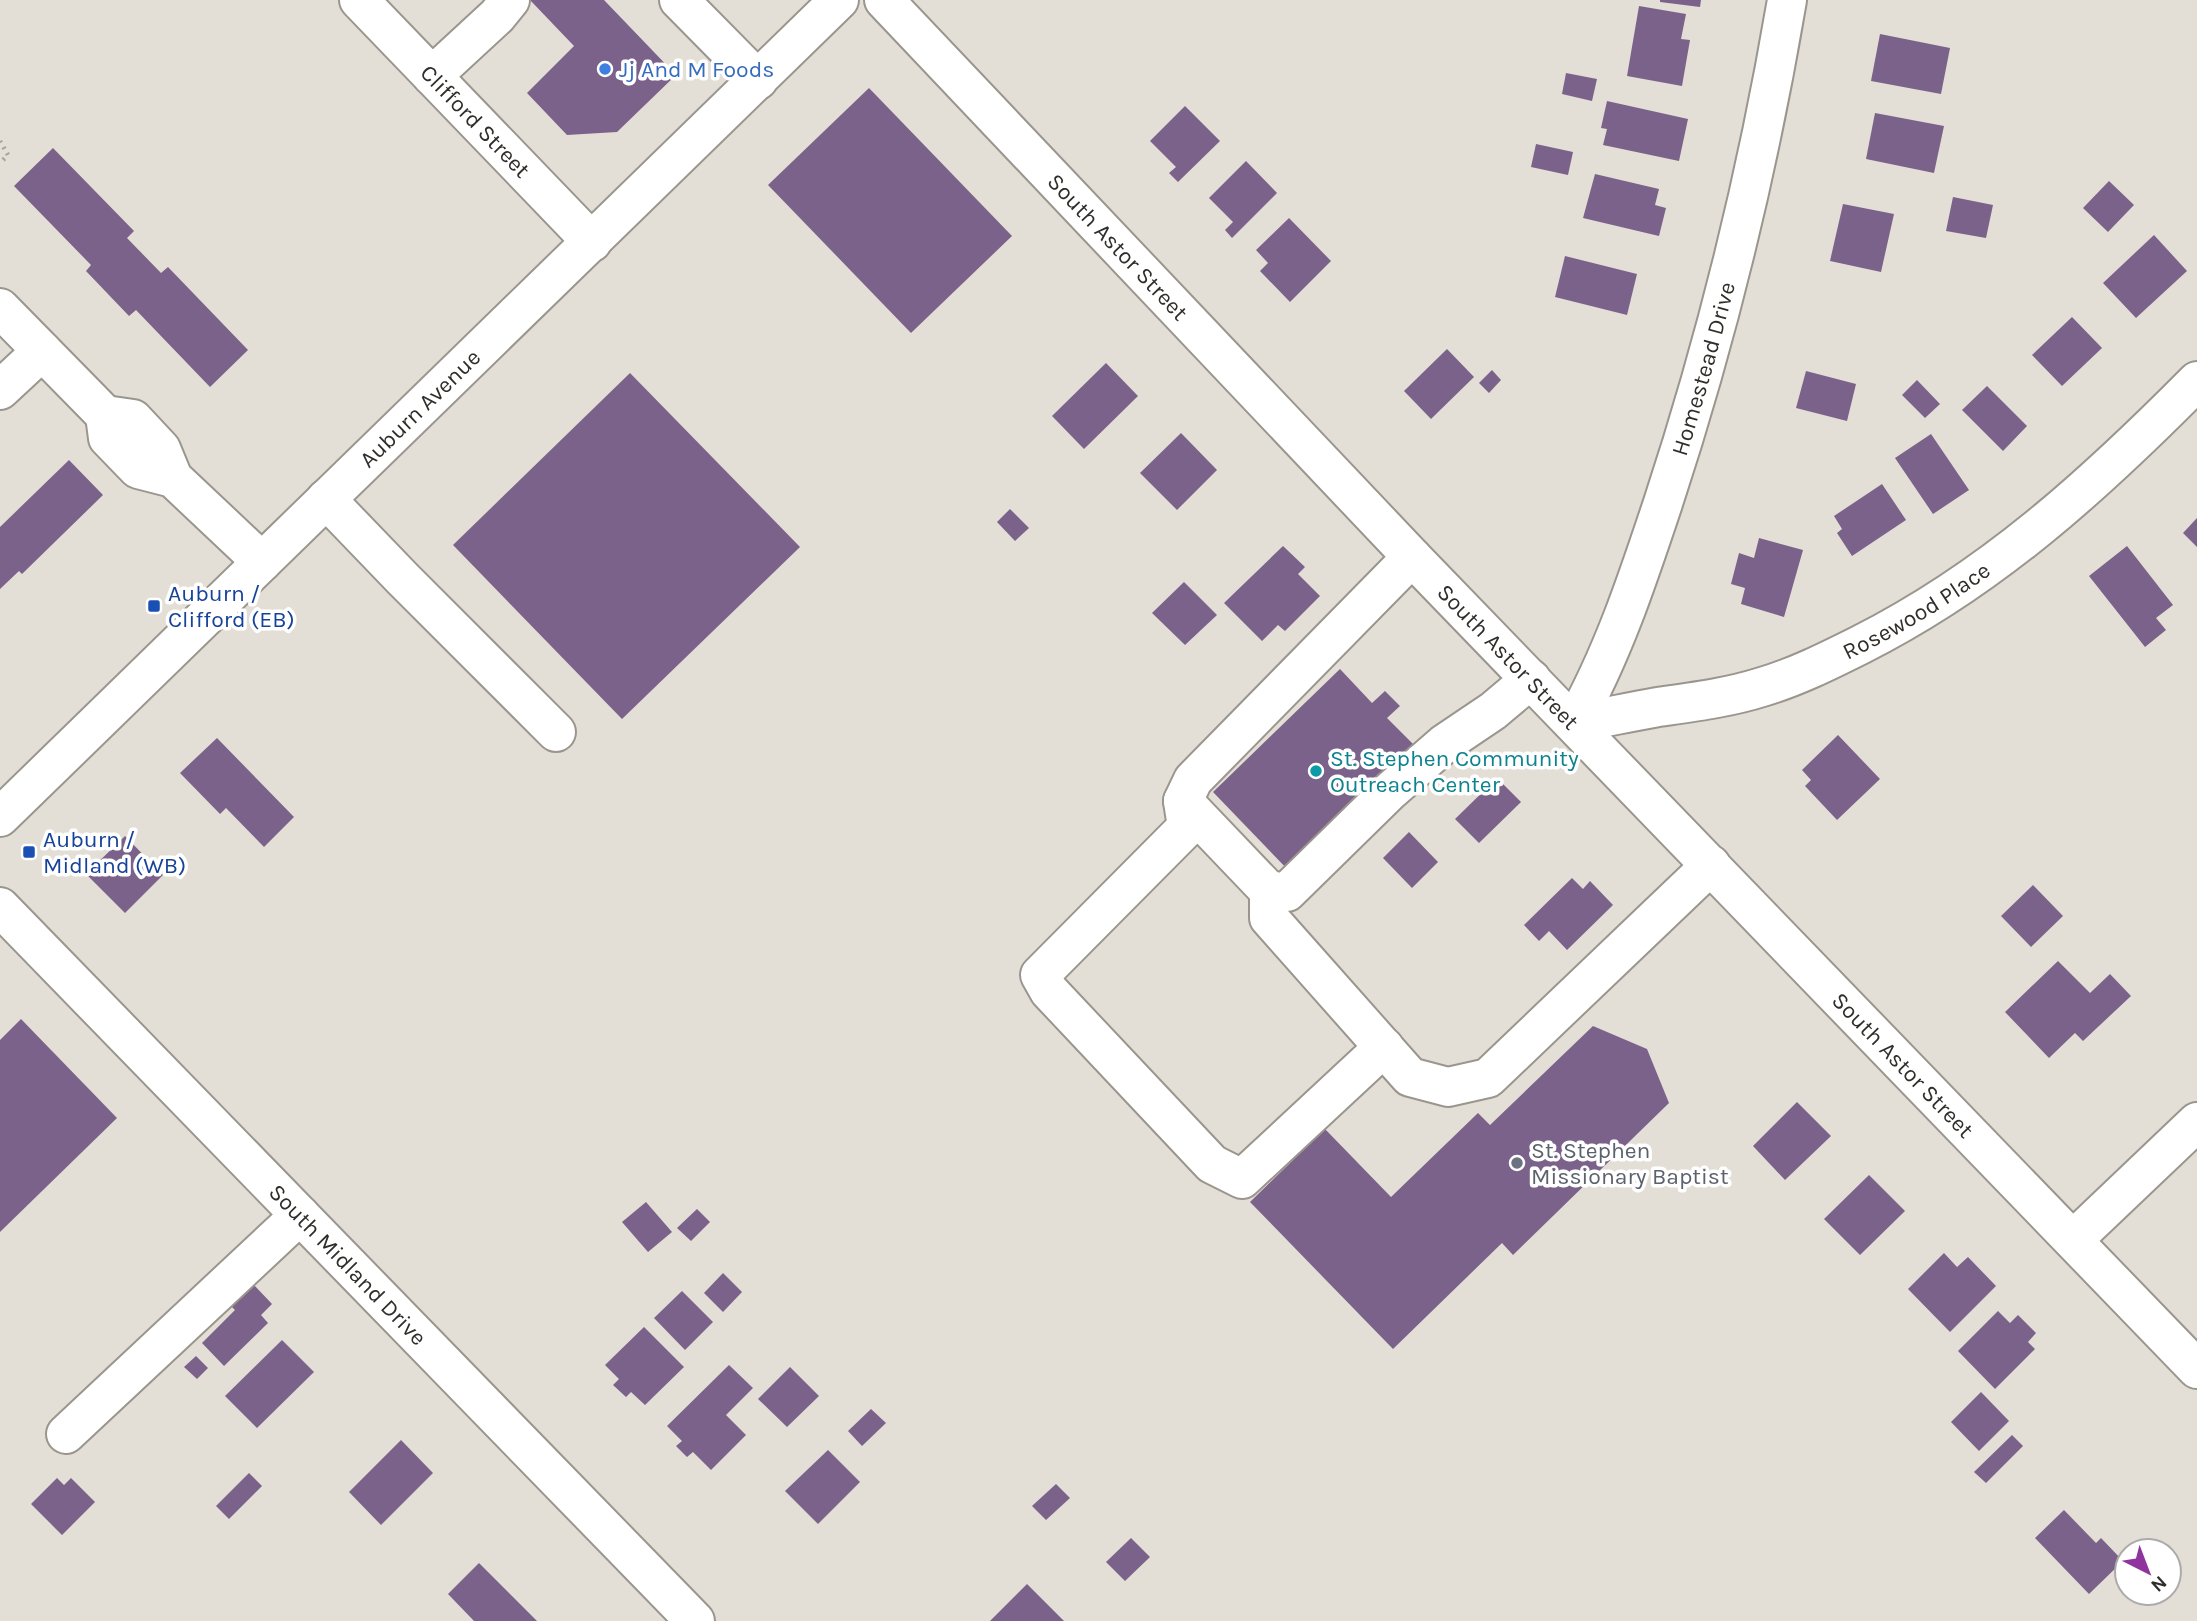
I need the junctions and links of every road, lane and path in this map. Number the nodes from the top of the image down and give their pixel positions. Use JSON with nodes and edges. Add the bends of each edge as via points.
{"nodes":[{"id":1,"x":359,"y":0,"type":"edge"},
{"id":2,"x":510,"y":0,"type":"edge"},
{"id":3,"x":679,"y":0,"type":"edge"},
{"id":4,"x":884,"y":0,"type":"edge"},
{"id":5,"x":1787,"y":0,"type":"edge"},
{"id":6,"x":823,"y":5,"type":"edge"},
{"id":7,"x":432,"y":76,"type":"junction"},
{"id":8,"x":758,"y":80,"type":"junction"},
{"id":9,"x":0,"y":142,"type":"edge"},
{"id":10,"x":0,"y":163,"type":"edge"},
{"id":11,"x":593,"y":242,"type":"junction"},
{"id":12,"x":0,"y":308,"type":"edge"},
{"id":13,"x":42,"y":351,"type":"junction"},
{"id":14,"x":2197,"y":381,"type":"edge"},
{"id":15,"x":0,"y":390,"type":"edge"},
{"id":16,"x":327,"y":499,"type":"junction"},
{"id":17,"x":1412,"y":557,"type":"junction"},
{"id":18,"x":262,"y":562,"type":"junction"},
{"id":19,"x":1531,"y":679,"type":"junction"},
{"id":20,"x":1574,"y":723,"type":"junction"},
{"id":21,"x":556,"y":732,"type":"dead end"},
{"id":22,"x":1183,"y":801,"type":"junction"},
{"id":23,"x":0,"y":817,"type":"edge"},
{"id":24,"x":1711,"y":865,"type":"junction"},
{"id":25,"x":1269,"y":891,"type":"junction"},
{"id":26,"x":0,"y":907,"type":"edge"},
{"id":27,"x":1384,"y":1047,"type":"junction"},
{"id":28,"x":2197,"y":1122,"type":"edge"},
{"id":29,"x":300,"y":1215,"type":"junction"},
{"id":30,"x":2073,"y":1241,"type":"junction"},
{"id":31,"x":2197,"y":1369,"type":"edge"},
{"id":32,"x":66,"y":1434,"type":"dead end"},
{"id":33,"x":695,"y":1621,"type":"edge"}],
"edges":[{"from":1,"to":7,"type":"street","name":"Clifford Street"},
{"from":2,"to":7,"type":"street"},
{"from":3,"to":8,"type":"street"},
{"from":4,"to":17,"type":"street","name":"South Astor Street"},
{"from":5,"to":20,"type":"street","name":"Homestead Drive","via":[[1748,197],[1698,390],[1629,600],[1594,689]]},
{"from":6,"to":8,"type":"street","name":"Auburn Avenue"},
{"from":7,"to":11,"type":"street","name":"Clifford Street"},
{"from":8,"to":11,"type":"street","name":"Auburn Avenue"},
{"from":9,"to":10,"type":"path","via":[[8,155]]},
{"from":11,"to":16,"type":"street","name":"Auburn Avenue"},
{"from":12,"to":13,"type":"street"},
{"from":13,"to":15,"type":"street"},
{"from":13,"to":18,"type":"street","via":[[105,415],[133,419],[160,449],[173,478]]},
{"from":14,"to":20,"type":"street","name":"Rosewood Place","via":[[2066,506],[1961,587],[1880,635],[1764,687]]},
{"from":16,"to":18,"type":"street","name":"Auburn Avenue"},
{"from":16,"to":21,"type":"street"},
{"from":17,"to":19,"type":"street","name":"South Astor Street"},
{"from":17,"to":22,"type":"street","via":[[1193,780]]},
{"from":18,"to":23,"type":"street","name":"Auburn Avenue"},
{"from":19,"to":20,"type":"street","name":"South Astor Street"},
{"from":19,"to":25,"type":"street","via":[[1398,784],[1287,892]]},
{"from":20,"to":24,"type":"street","name":"South Astor Street"},
{"from":22,"to":25,"type":"street"},
{"from":22,"to":27,"type":"street","via":[[1187,827],[1040,975],[1049,991],[1212,1164],[1242,1179]]},
{"from":24,"to":27,"type":"street","via":[[1488,1078],[1448,1087],[1410,1077]]},
{"from":24,"to":30,"type":"street","name":"South Astor Street"},
{"from":25,"to":27,"type":"street","via":[[1269,918]]},
{"from":26,"to":29,"type":"street","name":"South Midland Drive"},
{"from":28,"to":30,"type":"street"},
{"from":29,"to":32,"type":"street"},
{"from":29,"to":33,"type":"street","name":"South Midland Drive"},
{"from":30,"to":31,"type":"street","name":"South Astor Street"}]}
